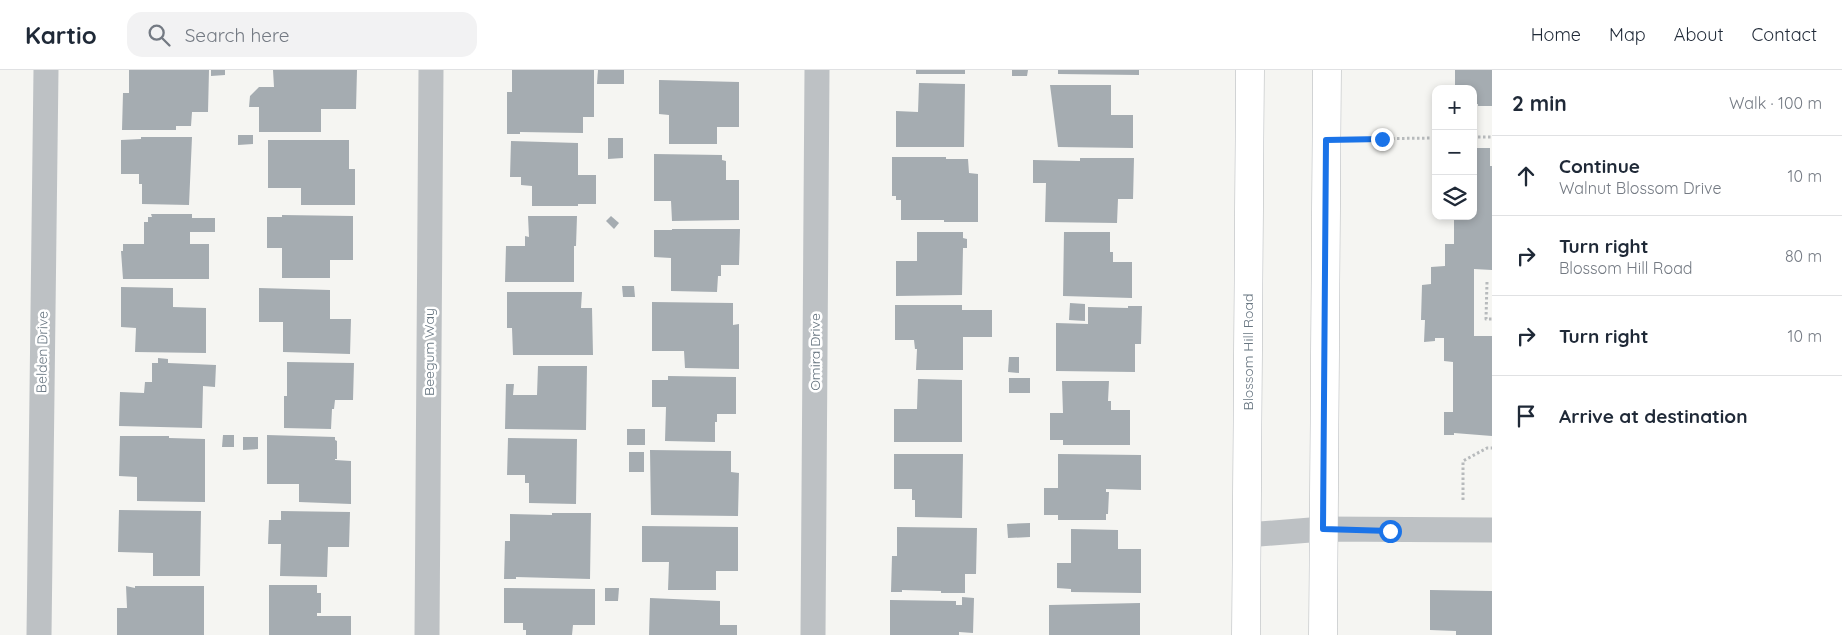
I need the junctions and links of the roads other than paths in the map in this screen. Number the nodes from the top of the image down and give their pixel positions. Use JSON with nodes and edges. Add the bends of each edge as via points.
{"nodes":[{"id":1,"x":46,"y":70,"type":"edge"},
{"id":2,"x":432,"y":70,"type":"edge"},
{"id":3,"x":817,"y":70,"type":"edge"},
{"id":4,"x":1250,"y":70,"type":"edge"},
{"id":5,"x":1327,"y":70,"type":"edge"},
{"id":6,"x":1323,"y":529,"type":"junction"},
{"id":7,"x":1492,"y":530,"type":"edge"},
{"id":8,"x":1247,"y":536,"type":"junction"},
{"id":9,"x":39,"y":635,"type":"edge"},
{"id":10,"x":428,"y":635,"type":"edge"},
{"id":11,"x":813,"y":635,"type":"edge"},
{"id":12,"x":1246,"y":635,"type":"edge"},
{"id":13,"x":1323,"y":635,"type":"edge"}],
"edges":[{"from":1,"to":9,"type":"street","name":"Belden Drive"},
{"from":2,"to":10,"type":"street","name":"Beegum Way"},
{"from":3,"to":11,"type":"street","name":"Omira Drive"},
{"from":4,"to":8,"type":"main road","name":"Blossom Hill Road"},
{"from":5,"to":6,"type":"main road"},
{"from":6,"to":7,"type":"street"},
{"from":6,"to":8,"type":"street"},
{"from":6,"to":13,"type":"main road"},
{"from":8,"to":12,"type":"main road","name":"Blossom Hill Road"}]}
